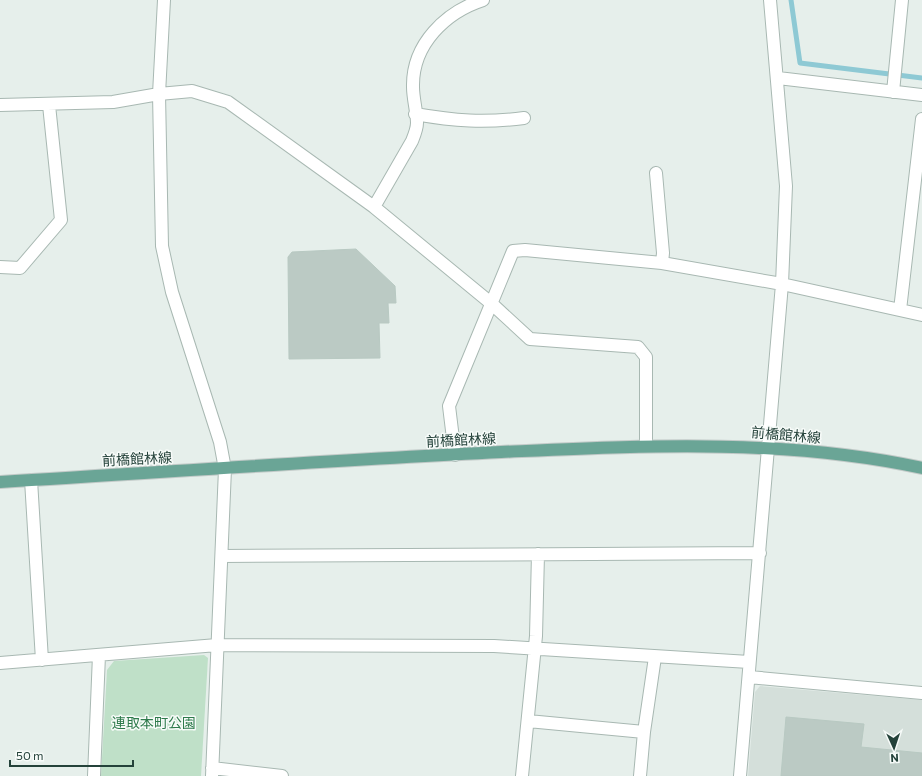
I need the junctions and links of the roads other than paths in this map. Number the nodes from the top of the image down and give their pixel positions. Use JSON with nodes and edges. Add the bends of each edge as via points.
{"nodes":[{"id":1,"x":164,"y":0,"type":"edge"},
{"id":2,"x":484,"y":0,"type":"edge"},
{"id":3,"x":770,"y":0,"type":"edge"},
{"id":4,"x":902,"y":0,"type":"edge"},
{"id":5,"x":778,"y":78,"type":"junction"},
{"id":6,"x":893,"y":92,"type":"junction"},
{"id":7,"x":159,"y":94,"type":"junction"},
{"id":8,"x":922,"y":95,"type":"edge"},
{"id":9,"x":0,"y":105,"type":"edge"},
{"id":10,"x":49,"y":105,"type":"junction"},
{"id":11,"x":415,"y":114,"type":"junction"},
{"id":12,"x":524,"y":118,"type":"dead end"},
{"id":13,"x":922,"y":119,"type":"edge"},
{"id":14,"x":656,"y":173,"type":"dead end"},
{"id":15,"x":918,"y":201,"type":"edge"},
{"id":16,"x":374,"y":207,"type":"junction"},
{"id":17,"x":662,"y":263,"type":"junction"},
{"id":18,"x":0,"y":267,"type":"edge"},
{"id":19,"x":782,"y":284,"type":"junction"},
{"id":20,"x":492,"y":304,"type":"junction"},
{"id":21,"x":900,"y":310,"type":"junction"},
{"id":22,"x":922,"y":315,"type":"edge"},
{"id":23,"x":646,"y":446,"type":"junction"},
{"id":24,"x":767,"y":448,"type":"junction"},
{"id":25,"x":455,"y":454,"type":"junction"},
{"id":26,"x":922,"y":468,"type":"edge"},
{"id":27,"x":226,"y":469,"type":"junction"},
{"id":28,"x":31,"y":480,"type":"junction"},
{"id":29,"x":0,"y":482,"type":"edge"},
{"id":30,"x":760,"y":553,"type":"junction"},
{"id":31,"x":538,"y":554,"type":"junction"},
{"id":32,"x":222,"y":556,"type":"junction"},
{"id":33,"x":217,"y":645,"type":"junction"},
{"id":34,"x":535,"y":648,"type":"junction"},
{"id":35,"x":99,"y":655,"type":"junction"},
{"id":36,"x":655,"y":657,"type":"junction"},
{"id":37,"x":42,"y":660,"type":"junction"},
{"id":38,"x":749,"y":662,"type":"junction"},
{"id":39,"x":0,"y":663,"type":"edge"},
{"id":40,"x":749,"y":677,"type":"junction"},
{"id":41,"x":922,"y":693,"type":"edge"},
{"id":42,"x":528,"y":721,"type":"junction"},
{"id":43,"x":644,"y":732,"type":"junction"},
{"id":44,"x":212,"y":772,"type":"edge"},
{"id":45,"x":94,"y":776,"type":"edge"},
{"id":46,"x":282,"y":776,"type":"edge"},
{"id":47,"x":522,"y":776,"type":"edge"},
{"id":48,"x":640,"y":776,"type":"edge"},
{"id":49,"x":740,"y":776,"type":"edge"}],
"edges":[{"from":1,"to":7,"type":"street"},
{"from":2,"to":11,"type":"street","via":[[462,8],[448,17],[424,44],[414,74]]},
{"from":3,"to":5,"type":"street"},
{"from":4,"to":6,"type":"street"},
{"from":5,"to":6,"type":"street"},
{"from":5,"to":19,"type":"street","via":[[786,186]]},
{"from":6,"to":8,"type":"street"},
{"from":7,"to":10,"type":"street","via":[[113,102]]},
{"from":7,"to":16,"type":"street","via":[[192,91],[228,102]]},
{"from":7,"to":27,"type":"street","via":[[162,246],[172,292],[220,442]]},
{"from":9,"to":10,"type":"street"},
{"from":10,"to":18,"type":"street","via":[[61,220],[20,268]]},
{"from":11,"to":12,"type":"street","via":[[475,122]]},
{"from":11,"to":16,"type":"street","via":[[417,123],[412,141]]},
{"from":13,"to":15,"type":"street"},
{"from":14,"to":17,"type":"street"},
{"from":15,"to":21,"type":"street"},
{"from":16,"to":20,"type":"street"},
{"from":17,"to":19,"type":"street"},
{"from":17,"to":20,"type":"street","via":[[525,250],[513,252]]},
{"from":19,"to":21,"type":"street"},
{"from":19,"to":24,"type":"street"},
{"from":20,"to":23,"type":"street","via":[[530,339],[638,347],[646,357]]},
{"from":20,"to":25,"type":"street","via":[[449,406]]},
{"from":21,"to":22,"type":"street"},
{"from":23,"to":24,"type":"main road","name":"前橋館林線"},
{"from":23,"to":25,"type":"main road","name":"前橋館林線"},
{"from":24,"to":26,"type":"main road","name":"前橋館林線","via":[[889,461]]},
{"from":24,"to":30,"type":"street"},
{"from":25,"to":27,"type":"main road","name":"前橋館林線"},
{"from":27,"to":28,"type":"main road","name":"前橋館林線"},
{"from":27,"to":32,"type":"street"},
{"from":28,"to":29,"type":"main road","name":"前橋館林線"},
{"from":28,"to":37,"type":"street"},
{"from":30,"to":31,"type":"street"},
{"from":30,"to":38,"type":"street"},
{"from":31,"to":32,"type":"street"},
{"from":31,"to":34,"type":"street"},
{"from":32,"to":33,"type":"street"},
{"from":33,"to":34,"type":"street"},
{"from":33,"to":35,"type":"street"},
{"from":33,"to":44,"type":"street"},
{"from":34,"to":36,"type":"street"},
{"from":34,"to":42,"type":"street"},
{"from":35,"to":37,"type":"street"},
{"from":35,"to":45,"type":"street"},
{"from":36,"to":38,"type":"street"},
{"from":36,"to":43,"type":"street"},
{"from":37,"to":39,"type":"street"},
{"from":38,"to":40,"type":"street"},
{"from":40,"to":41,"type":"street"},
{"from":40,"to":49,"type":"street"},
{"from":42,"to":43,"type":"street"},
{"from":42,"to":47,"type":"street"},
{"from":43,"to":48,"type":"street"},
{"from":44,"to":46,"type":"street"}]}
